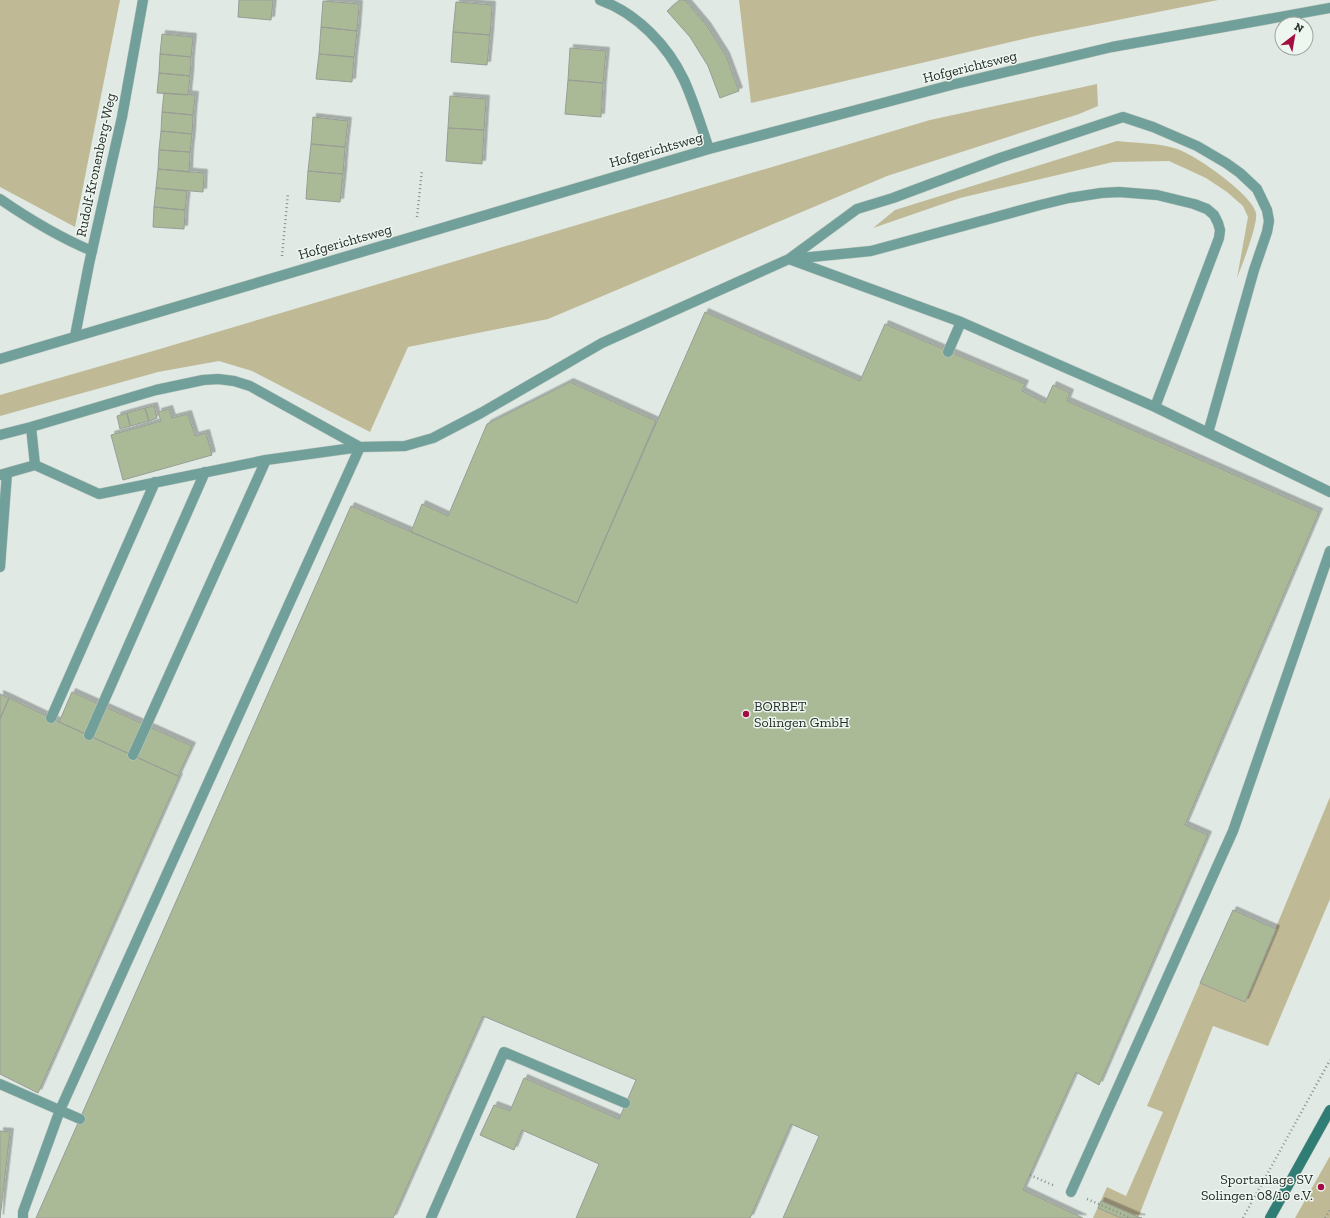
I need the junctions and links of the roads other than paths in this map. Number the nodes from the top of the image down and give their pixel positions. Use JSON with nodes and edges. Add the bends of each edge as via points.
{"nodes":[{"id":1,"x":143,"y":0,"type":"edge"},
{"id":2,"x":600,"y":0,"type":"edge"},
{"id":3,"x":1330,"y":8,"type":"edge"},
{"id":4,"x":709,"y":149,"type":"junction"},
{"id":5,"x":0,"y":198,"type":"edge"},
{"id":6,"x":92,"y":251,"type":"junction"},
{"id":7,"x":788,"y":259,"type":"junction"},
{"id":8,"x":961,"y":322,"type":"junction"},
{"id":9,"x":75,"y":336,"type":"junction"},
{"id":10,"x":948,"y":352,"type":"dead end"},
{"id":11,"x":0,"y":359,"type":"edge"},
{"id":12,"x":1155,"y":407,"type":"junction"},
{"id":13,"x":31,"y":426,"type":"junction"},
{"id":14,"x":1208,"y":433,"type":"junction"},
{"id":15,"x":0,"y":435,"type":"edge"},
{"id":16,"x":360,"y":447,"type":"junction"},
{"id":17,"x":266,"y":460,"type":"junction"},
{"id":18,"x":35,"y":465,"type":"junction"},
{"id":19,"x":205,"y":472,"type":"junction"},
{"id":20,"x":3,"y":474,"type":"edge"},
{"id":21,"x":155,"y":482,"type":"junction"},
{"id":22,"x":1330,"y":492,"type":"edge"},
{"id":23,"x":1330,"y":551,"type":"edge"},
{"id":24,"x":0,"y":567,"type":"edge"},
{"id":25,"x":51,"y":718,"type":"dead end"},
{"id":26,"x":89,"y":735,"type":"dead end"},
{"id":27,"x":133,"y":755,"type":"dead end"},
{"id":28,"x":0,"y":1084,"type":"edge"},
{"id":29,"x":625,"y":1103,"type":"dead end"},
{"id":30,"x":60,"y":1110,"type":"junction"},
{"id":31,"x":1330,"y":1110,"type":"edge"},
{"id":32,"x":80,"y":1119,"type":"dead end"},
{"id":33,"x":1071,"y":1192,"type":"dead end"},
{"id":34,"x":23,"y":1218,"type":"edge"},
{"id":35,"x":431,"y":1218,"type":"edge"},
{"id":36,"x":1270,"y":1218,"type":"edge"}],
"edges":[{"from":1,"to":6,"type":"street","name":"Rudolf-Kronenberg-Weg","via":[[122,117]]},
{"from":2,"to":4,"type":"street","via":[[631,16],[666,51],[684,80]]},
{"from":3,"to":4,"type":"street","name":"Hofgerichtsweg","via":[[1112,47],[951,85]]},
{"from":4,"to":9,"type":"street","name":"Hofgerichtsweg"},
{"from":5,"to":6,"type":"street","via":[[28,219]]},
{"from":6,"to":9,"type":"street","name":"Rudolf-Kronenberg-Weg"},
{"from":7,"to":8,"type":"street"},
{"from":7,"to":12,"type":"street","via":[[871,251],[1040,205],[1101,193],[1157,195],[1207,209],[1214,215],[1220,230],[1219,238]]},
{"from":7,"to":14,"type":"street","via":[[857,209],[1123,117],[1153,127],[1197,146],[1240,173],[1257,189],[1268,210],[1267,232]]},
{"from":7,"to":16,"type":"street","via":[[602,342],[433,438],[405,446]]},
{"from":8,"to":10,"type":"street"},
{"from":8,"to":12,"type":"street"},
{"from":9,"to":11,"type":"street","name":"Hofgerichtsweg"},
{"from":12,"to":14,"type":"street"},
{"from":13,"to":15,"type":"street"},
{"from":13,"to":16,"type":"street","via":[[156,390],[218,379],[250,386]]},
{"from":13,"to":18,"type":"street"},
{"from":14,"to":22,"type":"street"},
{"from":16,"to":17,"type":"street"},
{"from":16,"to":30,"type":"street"},
{"from":17,"to":19,"type":"street"},
{"from":17,"to":27,"type":"street"},
{"from":18,"to":20,"type":"street"},
{"from":18,"to":21,"type":"street","via":[[99,494]]},
{"from":19,"to":21,"type":"street"},
{"from":19,"to":26,"type":"street"},
{"from":20,"to":24,"type":"street"},
{"from":21,"to":25,"type":"street"},
{"from":23,"to":33,"type":"street","via":[[1233,831]]},
{"from":28,"to":30,"type":"street"},
{"from":29,"to":35,"type":"street","via":[[504,1052]]},
{"from":30,"to":32,"type":"street"},
{"from":30,"to":34,"type":"street"},
{"from":31,"to":36,"type":"main road"}]}
